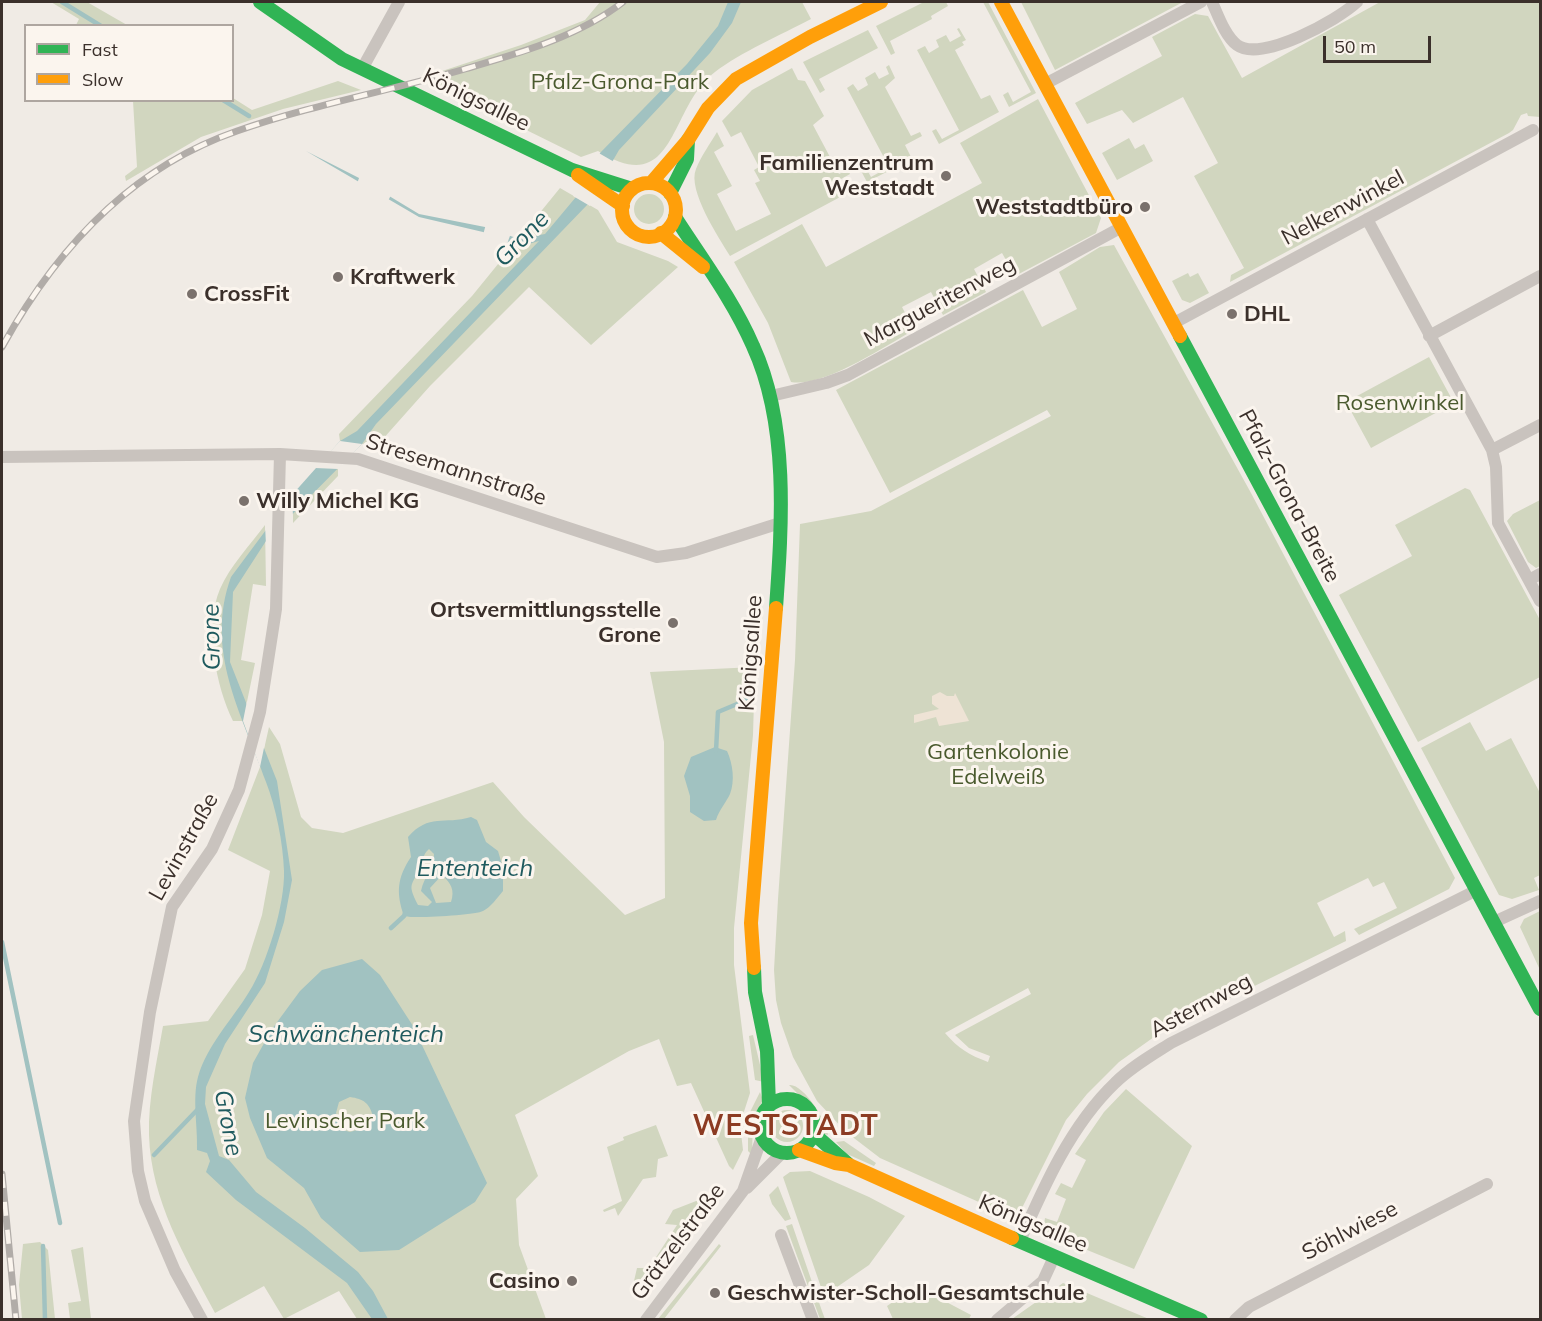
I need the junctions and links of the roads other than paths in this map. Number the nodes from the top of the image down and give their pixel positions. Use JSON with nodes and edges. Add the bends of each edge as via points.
{"nodes":[{"id":1,"x":260,"y":2,"type":"edge"},
{"id":2,"x":399,"y":2,"type":"edge"},
{"id":3,"x":881,"y":2,"type":"edge"},
{"id":4,"x":1001,"y":2,"type":"edge"},
{"id":5,"x":1201,"y":2,"type":"edge"},
{"id":6,"x":1212,"y":2,"type":"edge"},
{"id":7,"x":1358,"y":2,"type":"edge"},
{"id":8,"x":362,"y":69,"type":"junction"},
{"id":9,"x":1046,"y":84,"type":"junction"},
{"id":10,"x":1533,"y":130,"type":"dead end"},
{"id":11,"x":688,"y":140,"type":"junction"},
{"id":12,"x":651,"y":183,"type":"junction"},
{"id":13,"x":609,"y":188,"type":"junction"},
{"id":14,"x":632,"y":189,"type":"junction"},
{"id":15,"x":670,"y":194,"type":"junction"},
{"id":16,"x":623,"y":206,"type":"junction"},
{"id":17,"x":675,"y":217,"type":"junction"},
{"id":18,"x":1367,"y":219,"type":"junction"},
{"id":19,"x":1122,"y":227,"type":"junction"},
{"id":20,"x":661,"y":233,"type":"junction"},
{"id":21,"x":710,"y":271,"type":"junction"},
{"id":22,"x":1540,"y":276,"type":"edge"},
{"id":23,"x":1174,"y":323,"type":"junction"},
{"id":24,"x":1430,"y":336,"type":"junction"},
{"id":25,"x":771,"y":396,"type":"junction"},
{"id":26,"x":1540,"y":425,"type":"edge"},
{"id":27,"x":1492,"y":450,"type":"junction"},
{"id":28,"x":280,"y":454,"type":"junction"},
{"id":29,"x":2,"y":457,"type":"edge"},
{"id":30,"x":780,"y":523,"type":"junction"},
{"id":31,"x":1535,"y":577,"type":"edge"},
{"id":32,"x":1540,"y":601,"type":"edge"},
{"id":33,"x":1477,"y":890,"type":"junction"},
{"id":34,"x":1540,"y":901,"type":"edge"},
{"id":35,"x":1494,"y":922,"type":"junction"},
{"id":36,"x":1540,"y":1009,"type":"edge"},
{"id":37,"x":767,"y":1051,"type":"junction"},
{"id":38,"x":789,"y":1099,"type":"junction"},
{"id":39,"x":769,"y":1105,"type":"junction"},
{"id":40,"x":813,"y":1133,"type":"junction"},
{"id":41,"x":762,"y":1137,"type":"junction"},
{"id":42,"x":799,"y":1150,"type":"junction"},
{"id":43,"x":783,"y":1152,"type":"junction"},
{"id":44,"x":849,"y":1165,"type":"junction"},
{"id":45,"x":1487,"y":1184,"type":"dead end"},
{"id":46,"x":743,"y":1191,"type":"junction"},
{"id":47,"x":781,"y":1234,"type":"dead end"},
{"id":48,"x":1020,"y":1242,"type":"junction"},
{"id":49,"x":1054,"y":1257,"type":"junction"},
{"id":50,"x":202,"y":1320,"type":"edge"},
{"id":51,"x":646,"y":1320,"type":"edge"},
{"id":52,"x":813,"y":1320,"type":"edge"},
{"id":53,"x":997,"y":1320,"type":"edge"},
{"id":54,"x":1201,"y":1320,"type":"edge"},
{"id":55,"x":1235,"y":1320,"type":"edge"}],
"edges":[{"from":1,"to":8,"type":"street","name":"Königsallee","via":[[318,45]]},
{"from":2,"to":8,"type":"street"},
{"from":3,"to":11,"type":"street","via":[[746,72],[708,108]]},
{"from":4,"to":9,"type":"street","name":"Pfalz-Grona-Breite"},
{"from":5,"to":9,"type":"street"},
{"from":6,"to":7,"type":"street","via":[[1232,40],[1247,50],[1260,50],[1292,40]]},
{"from":8,"to":13,"type":"street","name":"Königsallee"},
{"from":9,"to":19,"type":"street","name":"Pfalz-Grona-Breite"},
{"from":10,"to":18,"type":"street","name":"Nelkenwinkel"},
{"from":11,"to":12,"type":"street"},
{"from":11,"to":15,"type":"street","via":[[687,159]]},
{"from":12,"to":14,"type":"street"},
{"from":12,"to":15,"type":"street"},
{"from":13,"to":14,"type":"street","name":"Königsallee"},
{"from":13,"to":16,"type":"street","name":"Königsallee"},
{"from":14,"to":16,"type":"street"},
{"from":15,"to":17,"type":"street","name":"Königsallee"},
{"from":16,"to":20,"type":"street","via":[[626,222],[635,233]]},
{"from":17,"to":20,"type":"street"},
{"from":17,"to":21,"type":"street","name":"Königsallee"},
{"from":18,"to":23,"type":"street","name":"Nelkenwinkel"},
{"from":18,"to":24,"type":"street"},
{"from":19,"to":23,"type":"street","name":"Pfalz-Grona-Breite"},
{"from":19,"to":25,"type":"street","name":"Margueritenweg","via":[[848,375]]},
{"from":20,"to":21,"type":"street","name":"Königsallee"},
{"from":21,"to":25,"type":"street","name":"Königsallee","via":[[754,347]]},
{"from":22,"to":24,"type":"street"},
{"from":23,"to":33,"type":"street","name":"Pfalz-Grona-Breite"},
{"from":24,"to":27,"type":"street"},
{"from":25,"to":30,"type":"street","name":"Königsallee","via":[[780,459]]},
{"from":26,"to":27,"type":"street"},
{"from":27,"to":31,"type":"street","via":[[1498,522]]},
{"from":28,"to":29,"type":"street","name":"Stresemannstraße"},
{"from":28,"to":30,"type":"street","name":"Stresemannstraße","via":[[349,458],[650,557],[686,553]]},
{"from":28,"to":50,"type":"street","name":"Levinstraße","via":[[276,609],[260,712],[239,790],[212,849],[172,907],[150,1012],[134,1120],[145,1201],[175,1271]]},
{"from":30,"to":37,"type":"street","name":"Königsallee","via":[[751,923],[755,992]]},
{"from":31,"to":32,"type":"street"},
{"from":33,"to":35,"type":"street","name":"Pfalz-Grona-Breite"},
{"from":33,"to":48,"type":"street","name":"Asternweg","via":[[1143,1060],[1090,1111],[1072,1138]]},
{"from":34,"to":35,"type":"street"},
{"from":35,"to":36,"type":"street","name":"Pfalz-Grona-Breite"},
{"from":37,"to":38,"type":"street","name":"Königsallee"},
{"from":37,"to":39,"type":"street","name":"Königsallee"},
{"from":38,"to":39,"type":"street"},
{"from":38,"to":40,"type":"street","name":"Königsallee","via":[[804,1105],[810,1113]]},
{"from":39,"to":41,"type":"street","name":"Königsallee","via":[[761,1118]]},
{"from":40,"to":42,"type":"street"},
{"from":40,"to":44,"type":"street","name":"Königsallee"},
{"from":41,"to":43,"type":"street","via":[[769,1146]]},
{"from":41,"to":46,"type":"street","name":"Grätzelstraße"},
{"from":42,"to":43,"type":"street","name":"Königsallee"},
{"from":42,"to":44,"type":"street","name":"Königsallee"},
{"from":43,"to":46,"type":"street","name":"Grätzelstraße"},
{"from":44,"to":48,"type":"street","name":"Königsallee"},
{"from":45,"to":55,"type":"street","name":"Söhlwiese","via":[[1249,1307]]},
{"from":46,"to":51,"type":"street","name":"Grätzelstraße"},
{"from":47,"to":52,"type":"street"},
{"from":48,"to":49,"type":"street","name":"Königsallee"},
{"from":49,"to":53,"type":"street","via":[[1043,1281]]},
{"from":49,"to":54,"type":"street","name":"Königsallee"}]}
